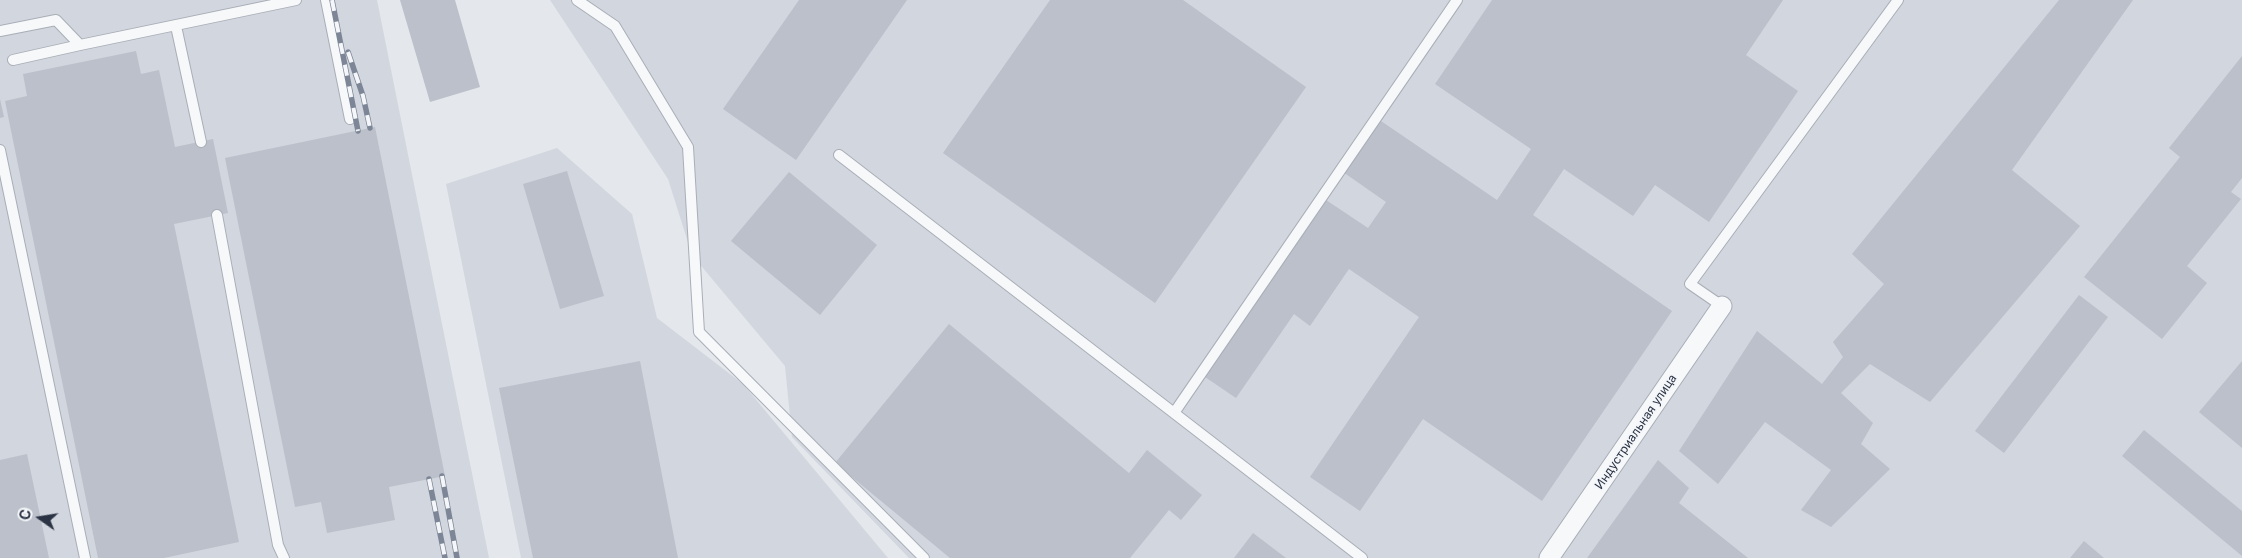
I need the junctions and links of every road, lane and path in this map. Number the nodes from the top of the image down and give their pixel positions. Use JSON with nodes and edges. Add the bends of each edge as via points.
{"nodes":[{"id":1,"x":296,"y":0,"type":"edge"},
{"id":2,"x":326,"y":0,"type":"edge"},
{"id":3,"x":576,"y":0,"type":"edge"},
{"id":4,"x":1457,"y":0,"type":"edge"},
{"id":5,"x":1898,"y":0,"type":"edge"},
{"id":6,"x":176,"y":26,"type":"junction"},
{"id":7,"x":0,"y":31,"type":"edge"},
{"id":8,"x":80,"y":44,"type":"junction"},
{"id":9,"x":13,"y":60,"type":"dead end"},
{"id":10,"x":350,"y":119,"type":"dead end"},
{"id":11,"x":201,"y":142,"type":"dead end"},
{"id":12,"x":0,"y":150,"type":"edge"},
{"id":13,"x":839,"y":156,"type":"dead end"},
{"id":14,"x":217,"y":215,"type":"dead end"},
{"id":15,"x":1722,"y":306,"type":"joint"},
{"id":16,"x":1174,"y":413,"type":"junction"},
{"id":17,"x":85,"y":558,"type":"edge"},
{"id":18,"x":284,"y":558,"type":"edge"},
{"id":19,"x":924,"y":558,"type":"edge"},
{"id":20,"x":1362,"y":558,"type":"edge"},
{"id":21,"x":1549,"y":558,"type":"edge"}],
"edges":[{"from":1,"to":6,"type":"lane"},
{"from":2,"to":10,"type":"lane"},
{"from":3,"to":19,"type":"lane","via":[[614,26],[688,147],[699,332]]},
{"from":4,"to":16,"type":"lane"},
{"from":5,"to":15,"type":"lane","via":[[1690,284]]},
{"from":6,"to":8,"type":"lane"},
{"from":6,"to":11,"type":"lane"},
{"from":7,"to":8,"type":"lane","via":[[56,20]]},
{"from":8,"to":9,"type":"lane"},
{"from":12,"to":17,"type":"lane"},
{"from":13,"to":16,"type":"lane"},
{"from":14,"to":18,"type":"lane","via":[[278,546]]},
{"from":15,"to":21,"type":"street","name":"Индустриальная улица"},
{"from":16,"to":20,"type":"lane"}]}
